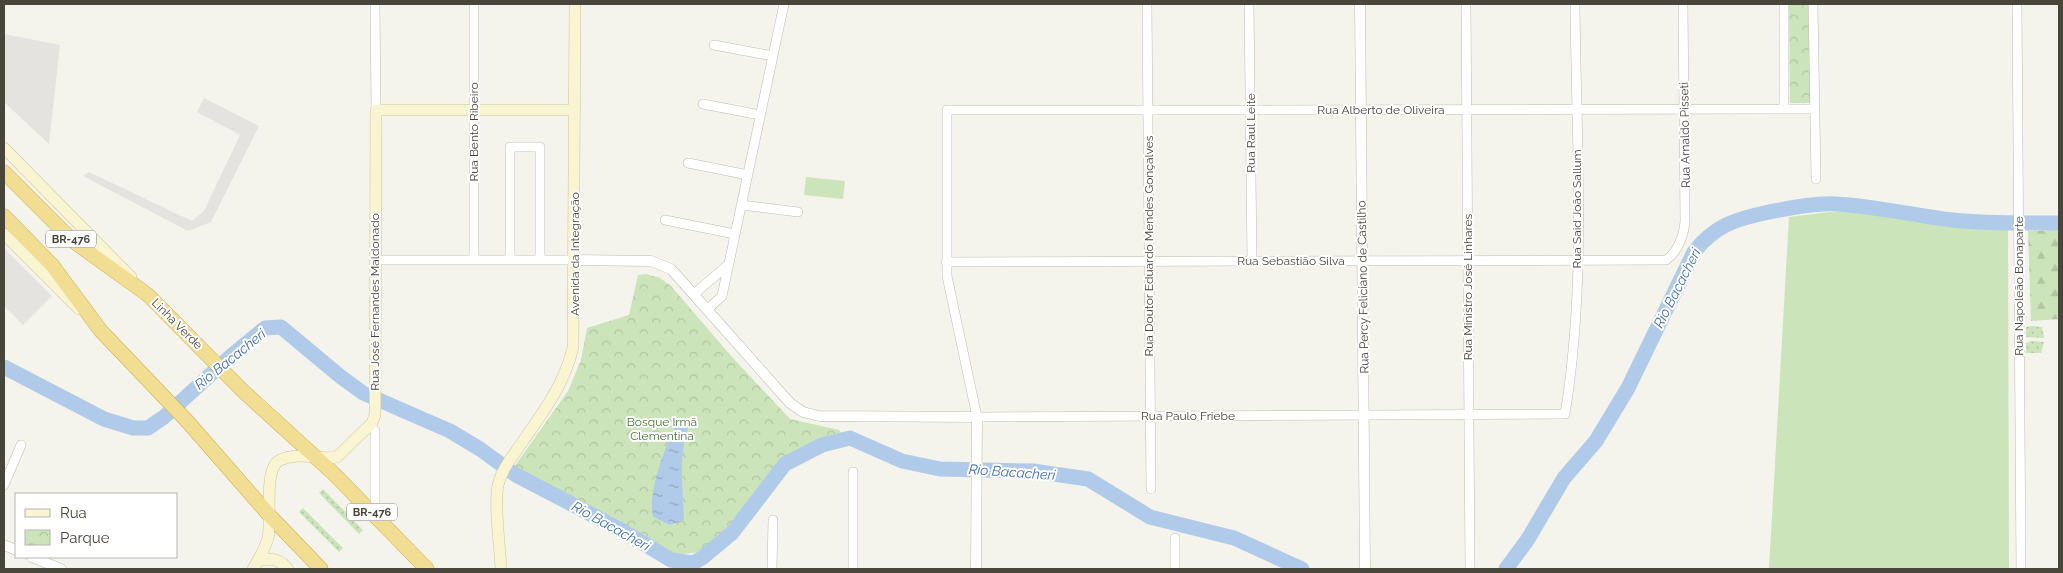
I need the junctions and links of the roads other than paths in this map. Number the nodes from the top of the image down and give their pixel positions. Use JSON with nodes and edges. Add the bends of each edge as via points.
{"nodes":[{"id":1,"x":375,"y":4,"type":"edge"},
{"id":2,"x":474,"y":4,"type":"edge"},
{"id":3,"x":575,"y":4,"type":"edge"},
{"id":4,"x":784,"y":4,"type":"edge"},
{"id":5,"x":1147,"y":4,"type":"edge"},
{"id":6,"x":1250,"y":4,"type":"edge"},
{"id":7,"x":1360,"y":4,"type":"edge"},
{"id":8,"x":1466,"y":4,"type":"edge"},
{"id":9,"x":1575,"y":4,"type":"edge"},
{"id":10,"x":1683,"y":4,"type":"edge"},
{"id":11,"x":1784,"y":4,"type":"edge"},
{"id":12,"x":1813,"y":4,"type":"edge"},
{"id":13,"x":2017,"y":4,"type":"edge"},
{"id":14,"x":714,"y":44,"type":"dead end"},
{"id":15,"x":773,"y":56,"type":"junction"},
{"id":16,"x":703,"y":104,"type":"dead end"},
{"id":17,"x":1576,"y":109,"type":"junction"},
{"id":18,"x":1684,"y":109,"type":"junction"},
{"id":19,"x":1784,"y":109,"type":"junction"},
{"id":20,"x":1815,"y":109,"type":"junction"},
{"id":21,"x":376,"y":110,"type":"junction"},
{"id":22,"x":474,"y":110,"type":"junction"},
{"id":23,"x":575,"y":110,"type":"junction"},
{"id":24,"x":1148,"y":110,"type":"junction"},
{"id":25,"x":1250,"y":110,"type":"junction"},
{"id":26,"x":1361,"y":110,"type":"junction"},
{"id":27,"x":1466,"y":110,"type":"junction"},
{"id":28,"x":760,"y":115,"type":"junction"},
{"id":29,"x":4,"y":148,"type":"edge"},
{"id":30,"x":688,"y":163,"type":"dead end"},
{"id":31,"x":4,"y":172,"type":"edge"},
{"id":32,"x":748,"y":175,"type":"junction"},
{"id":33,"x":1816,"y":180,"type":"dead end"},
{"id":34,"x":741,"y":205,"type":"junction"},
{"id":35,"x":798,"y":212,"type":"dead end"},
{"id":36,"x":4,"y":216,"type":"edge"},
{"id":37,"x":665,"y":220,"type":"dead end"},
{"id":38,"x":4,"y":234,"type":"edge"},
{"id":39,"x":735,"y":234,"type":"junction"},
{"id":40,"x":375,"y":260,"type":"junction"},
{"id":41,"x":474,"y":260,"type":"junction"},
{"id":42,"x":510,"y":260,"type":"junction"},
{"id":43,"x":540,"y":260,"type":"junction"},
{"id":44,"x":575,"y":260,"type":"junction"},
{"id":45,"x":1578,"y":260,"type":"junction"},
{"id":46,"x":1666,"y":260,"type":"joint"},
{"id":47,"x":1252,"y":261,"type":"junction"},
{"id":48,"x":1362,"y":261,"type":"junction"},
{"id":49,"x":1468,"y":261,"type":"junction"},
{"id":50,"x":946,"y":262,"type":"junction"},
{"id":51,"x":1149,"y":262,"type":"junction"},
{"id":52,"x":729,"y":264,"type":"junction"},
{"id":53,"x":694,"y":294,"type":"junction"},
{"id":54,"x":148,"y":295,"type":"junction"},
{"id":55,"x":708,"y":309,"type":"junction"},
{"id":56,"x":100,"y":331,"type":"junction"},
{"id":57,"x":1469,"y":414,"type":"junction"},
{"id":58,"x":1565,"y":414,"type":"joint"},
{"id":59,"x":1364,"y":415,"type":"junction"},
{"id":60,"x":1151,"y":416,"type":"junction"},
{"id":61,"x":977,"y":417,"type":"junction"},
{"id":62,"x":375,"y":431,"type":"dead end"},
{"id":63,"x":21,"y":445,"type":"dead end"},
{"id":64,"x":316,"y":456,"type":"junction"},
{"id":65,"x":853,"y":472,"type":"dead end"},
{"id":66,"x":4,"y":485,"type":"edge"},
{"id":67,"x":1151,"y":489,"type":"dead end"},
{"id":68,"x":270,"y":516,"type":"junction"},
{"id":69,"x":375,"y":516,"type":"junction"},
{"id":70,"x":773,"y":520,"type":"dead end"},
{"id":71,"x":1175,"y":538,"type":"dead end"},
{"id":72,"x":34,"y":558,"type":"edge"},
{"id":73,"x":256,"y":565,"type":"edge"},
{"id":74,"x":61,"y":569,"type":"edge"},
{"id":75,"x":288,"y":569,"type":"edge"},
{"id":76,"x":322,"y":569,"type":"edge"},
{"id":77,"x":427,"y":569,"type":"edge"},
{"id":78,"x":501,"y":569,"type":"edge"},
{"id":79,"x":772,"y":569,"type":"edge"},
{"id":80,"x":853,"y":569,"type":"edge"},
{"id":81,"x":976,"y":569,"type":"edge"},
{"id":82,"x":1175,"y":569,"type":"edge"},
{"id":83,"x":1366,"y":569,"type":"edge"},
{"id":84,"x":1470,"y":569,"type":"edge"},
{"id":85,"x":2021,"y":569,"type":"edge"}],
"edges":[{"from":1,"to":21,"type":"street"},
{"from":2,"to":22,"type":"street","name":"Rua Bento Ribeiro"},
{"from":3,"to":23,"type":"main road","name":"Avenida da Integração"},
{"from":4,"to":15,"type":"street"},
{"from":5,"to":24,"type":"street","name":"Rua Doutor Eduardo Mendes Gonçalves"},
{"from":6,"to":25,"type":"street","name":"Rua Raul Leite"},
{"from":7,"to":26,"type":"street","name":"Rua Percy Feliciano de Castilho"},
{"from":8,"to":27,"type":"street","name":"Rua Ministro José Linhares"},
{"from":9,"to":17,"type":"street","name":"Rua Said João Sallum"},
{"from":10,"to":18,"type":"street","name":"Rua Arnaldo Pisseti"},
{"from":11,"to":19,"type":"street"},
{"from":12,"to":20,"type":"street"},
{"from":13,"to":85,"type":"street","name":"Rua Napoleão Bonaparte"},
{"from":14,"to":15,"type":"street"},
{"from":15,"to":28,"type":"street"},
{"from":16,"to":28,"type":"street"},
{"from":17,"to":18,"type":"street","name":"Rua Alberto de Oliveira"},
{"from":17,"to":27,"type":"street","name":"Rua Alberto de Oliveira"},
{"from":17,"to":45,"type":"street","name":"Rua Said João Sallum"},
{"from":18,"to":19,"type":"street","name":"Rua Alberto de Oliveira"},
{"from":18,"to":46,"type":"street","name":"Rua Arnaldo Pisseti","via":[[1686,220],[1679,244]]},
{"from":19,"to":20,"type":"street","name":"Rua Alberto de Oliveira"},
{"from":20,"to":33,"type":"street"},
{"from":21,"to":22,"type":"main road"},
{"from":21,"to":40,"type":"main road","name":"Rua José Fernandes Maldonado"},
{"from":22,"to":23,"type":"main road"},
{"from":22,"to":41,"type":"street","name":"Rua Bento Ribeiro"},
{"from":23,"to":44,"type":"main road","name":"Avenida da Integração"},
{"from":24,"to":25,"type":"street","name":"Rua Alberto de Oliveira"},
{"from":24,"to":50,"type":"street","name":"Rua Alberto de Oliveira","via":[[947,110]]},
{"from":24,"to":51,"type":"street","name":"Rua Doutor Eduardo Mendes Gonçalves"},
{"from":25,"to":26,"type":"street","name":"Rua Alberto de Oliveira"},
{"from":25,"to":47,"type":"street","name":"Rua Raul Leite"},
{"from":26,"to":27,"type":"street","name":"Rua Alberto de Oliveira"},
{"from":26,"to":48,"type":"street","name":"Rua Percy Feliciano de Castilho"},
{"from":27,"to":49,"type":"street","name":"Rua Ministro José Linhares"},
{"from":28,"to":32,"type":"street"},
{"from":29,"to":54,"type":"main road"},
{"from":30,"to":32,"type":"street"},
{"from":31,"to":54,"type":"highway","name":"Linha Verde","number":"BR-476","via":[[73,241]]},
{"from":32,"to":34,"type":"street"},
{"from":34,"to":35,"type":"street"},
{"from":34,"to":39,"type":"street"},
{"from":36,"to":56,"type":"highway","number":"BR-476","via":[[52,265]]},
{"from":37,"to":39,"type":"street"},
{"from":38,"to":56,"type":"main road"},
{"from":39,"to":52,"type":"street"},
{"from":40,"to":41,"type":"street"},
{"from":40,"to":64,"type":"main road","name":"Rua José Fernandes Maldonado","via":[[375,406],[372,423],[341,454],[332,458]]},
{"from":41,"to":42,"type":"street"},
{"from":42,"to":43,"type":"street"},
{"from":42,"to":43,"type":"street","via":[[510,147],[540,147]]},
{"from":43,"to":44,"type":"street"},
{"from":44,"to":53,"type":"street","via":[[658,262],[677,274]]},
{"from":44,"to":78,"type":"main road","name":"Avenida da Integração","via":[[575,335],[567,370],[549,404],[510,460],[498,485]]},
{"from":45,"to":46,"type":"street","name":"Rua Sebastião Silva"},
{"from":45,"to":49,"type":"street","name":"Rua Sebastião Silva"},
{"from":45,"to":58,"type":"street","name":"Rua Said João Sallum","via":[[1574,346]]},
{"from":47,"to":48,"type":"street","name":"Rua Sebastião Silva"},
{"from":47,"to":51,"type":"street","name":"Rua Sebastião Silva"},
{"from":48,"to":49,"type":"street","name":"Rua Sebastião Silva"},
{"from":48,"to":59,"type":"street","name":"Rua Percy Feliciano de Castilho"},
{"from":49,"to":57,"type":"street","name":"Rua Ministro José Linhares"},
{"from":50,"to":51,"type":"street","name":"Rua Sebastião Silva"},
{"from":50,"to":61,"type":"street"},
{"from":51,"to":60,"type":"street","name":"Rua Doutor Eduardo Mendes Gonçalves"},
{"from":52,"to":53,"type":"street"},
{"from":52,"to":55,"type":"street","via":[[722,296]]},
{"from":53,"to":55,"type":"street"},
{"from":54,"to":64,"type":"highway","name":"Linha Verde","number":"BR-476"},
{"from":55,"to":61,"type":"street","name":"Rua Paulo Friebe","via":[[790,403],[811,415]]},
{"from":56,"to":68,"type":"highway","number":"BR-476","via":[[187,421]]},
{"from":57,"to":58,"type":"street","name":"Rua Paulo Friebe"},
{"from":57,"to":59,"type":"street","name":"Rua Paulo Friebe"},
{"from":57,"to":84,"type":"street","name":"Rua Ministro José Linhares"},
{"from":59,"to":60,"type":"street","name":"Rua Paulo Friebe"},
{"from":59,"to":83,"type":"street","name":"Rua Percy Feliciano de Castilho"},
{"from":60,"to":61,"type":"street","name":"Rua Paulo Friebe"},
{"from":60,"to":67,"type":"street","name":"Rua Doutor Eduardo Mendes Gonçalves"},
{"from":61,"to":81,"type":"street"},
{"from":62,"to":69,"type":"street"},
{"from":63,"to":66,"type":"street"},
{"from":64,"to":68,"type":"main road","name":"Rua José Fernandes Maldonado","via":[[290,457],[274,464],[270,481]]},
{"from":64,"to":69,"type":"highway","name":"Linha Verde","number":"BR-476"},
{"from":65,"to":80,"type":"street"},
{"from":68,"to":73,"type":"main road","via":[[268,538]]},
{"from":68,"to":76,"type":"highway","number":"BR-476"},
{"from":69,"to":77,"type":"highway","name":"Linha Verde","number":"BR-476"},
{"from":70,"to":79,"type":"street"},
{"from":71,"to":82,"type":"street"},
{"from":72,"to":74,"type":"street"},
{"from":73,"to":75,"type":"main road","via":[[272,559]]}]}
